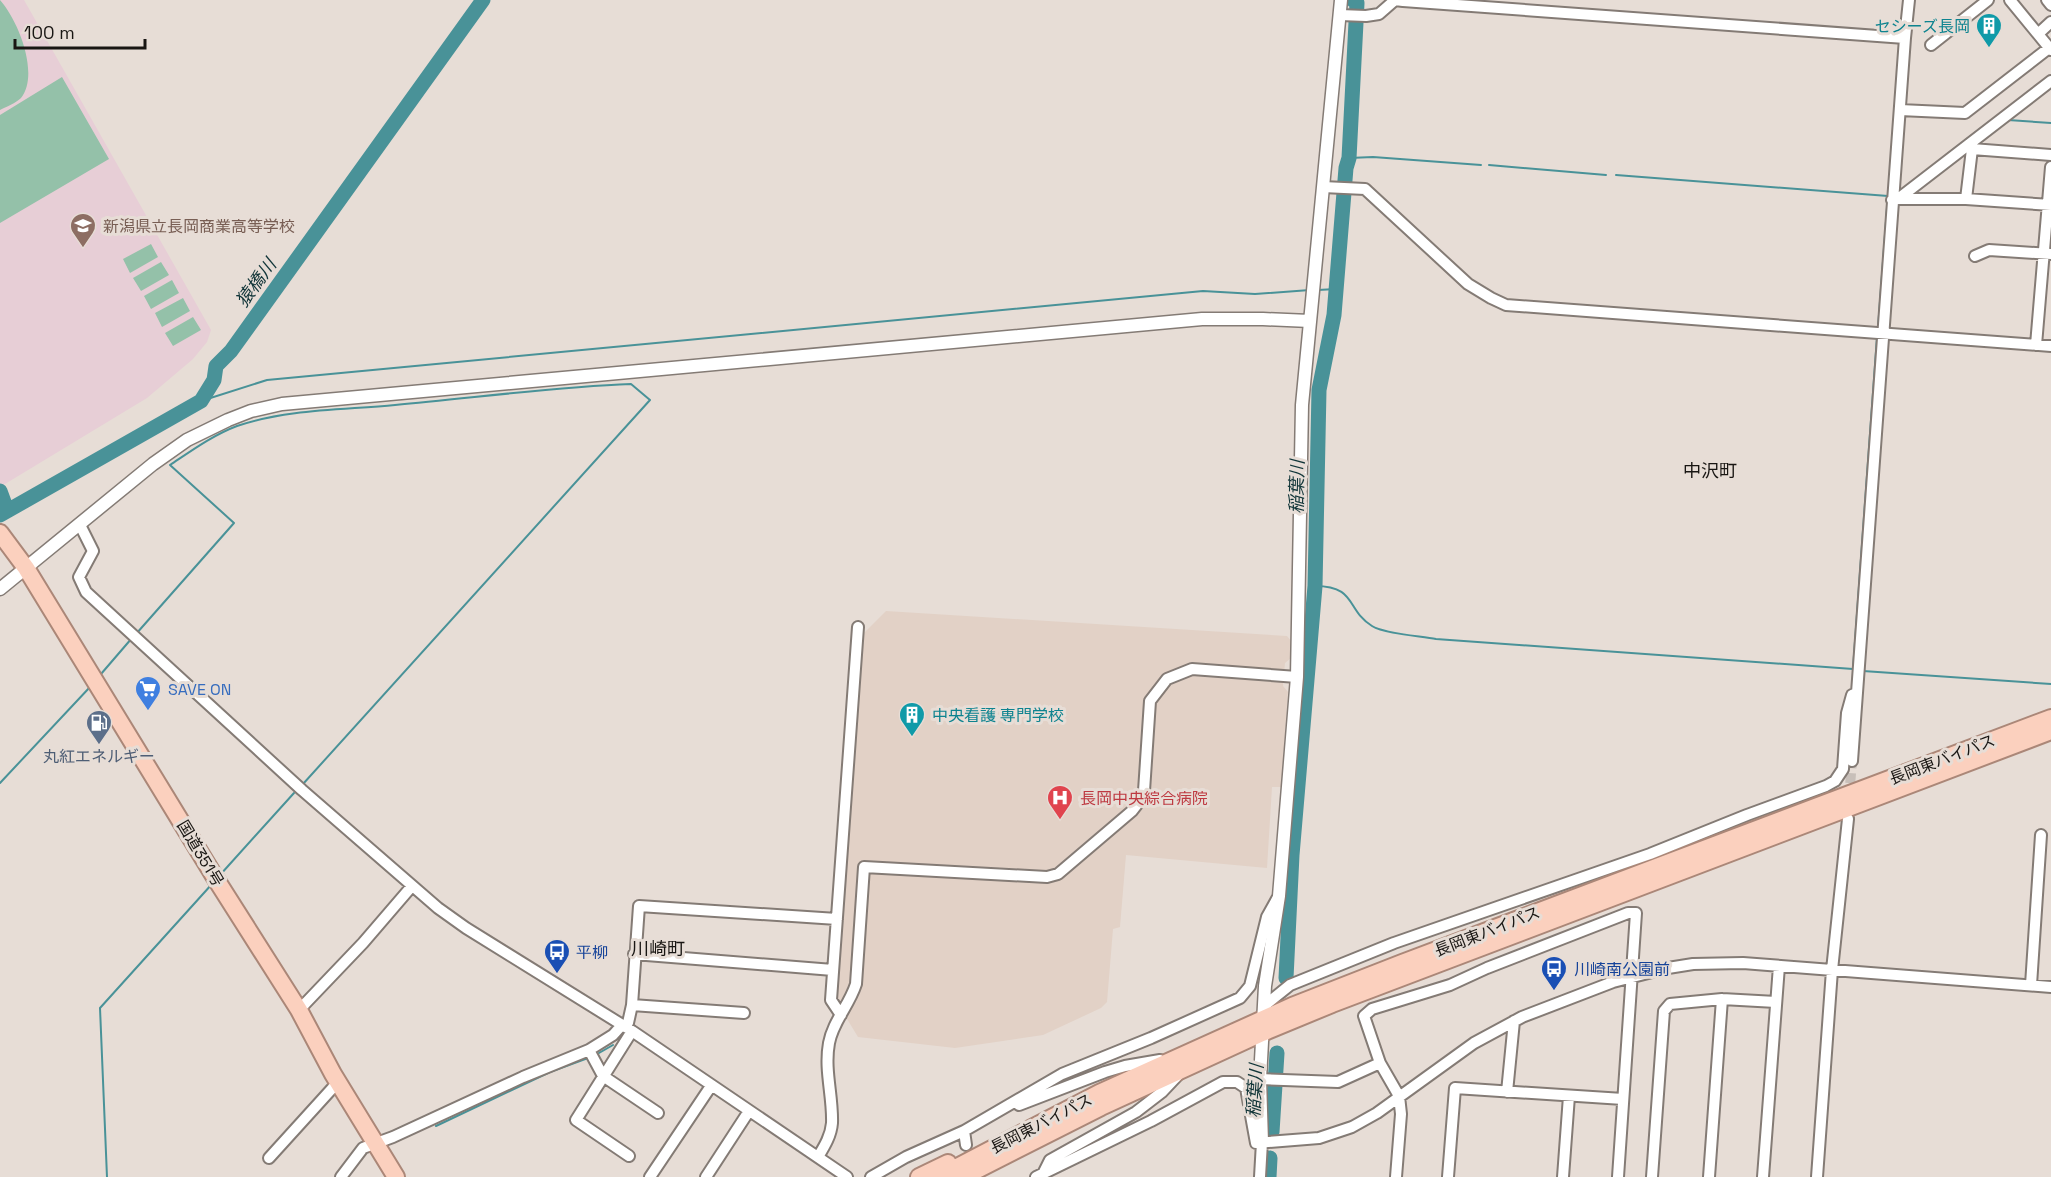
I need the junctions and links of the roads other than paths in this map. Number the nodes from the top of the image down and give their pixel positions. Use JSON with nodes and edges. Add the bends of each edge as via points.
{"nodes":[{"id":1,"x":1341,"y":0,"type":"edge"},
{"id":2,"x":1988,"y":0,"type":"edge"},
{"id":3,"x":2010,"y":0,"type":"edge"},
{"id":4,"x":2047,"y":0,"type":"edge"},
{"id":5,"x":1906,"y":2,"type":"edge"},
{"id":6,"x":2051,"y":5,"type":"edge"},
{"id":7,"x":1342,"y":15,"type":"junction"},
{"id":8,"x":2051,"y":22,"type":"edge"},
{"id":9,"x":2037,"y":34,"type":"junction"},
{"id":10,"x":1905,"y":38,"type":"junction"},
{"id":11,"x":1931,"y":45,"type":"dead end"},
{"id":12,"x":2050,"y":49,"type":"edge"},
{"id":13,"x":2051,"y":81,"type":"edge"},
{"id":14,"x":1900,"y":110,"type":"junction"},
{"id":15,"x":1970,"y":147,"type":"junction"},
{"id":16,"x":2051,"y":155,"type":"edge"},
{"id":17,"x":2051,"y":167,"type":"edge"},
{"id":18,"x":1327,"y":187,"type":"junction"},
{"id":19,"x":1966,"y":199,"type":"junction"},
{"id":20,"x":1895,"y":200,"type":"junction"},
{"id":21,"x":2049,"y":205,"type":"edge"},
{"id":22,"x":2048,"y":254,"type":"edge"},
{"id":23,"x":1976,"y":256,"type":"dead end"},
{"id":24,"x":2046,"y":304,"type":"edge"},
{"id":25,"x":1310,"y":321,"type":"junction"},
{"id":26,"x":1879,"y":334,"type":"junction"},
{"id":27,"x":2036,"y":345,"type":"junction"},
{"id":28,"x":2051,"y":346,"type":"edge"},
{"id":29,"x":80,"y":525,"type":"junction"},
{"id":30,"x":1,"y":534,"type":"edge"},
{"id":31,"x":26,"y":568,"type":"junction"},
{"id":32,"x":0,"y":589,"type":"edge"},
{"id":33,"x":858,"y":627,"type":"dead end"},
{"id":34,"x":1297,"y":677,"type":"junction"},
{"id":35,"x":1858,"y":693,"type":"junction"},
{"id":36,"x":2051,"y":712,"type":"edge"},
{"id":37,"x":2051,"y":718,"type":"edge"},
{"id":38,"x":2051,"y":731,"type":"edge"},
{"id":39,"x":2051,"y":740,"type":"edge"},
{"id":40,"x":1955,"y":754,"type":"junction"},
{"id":41,"x":1852,"y":761,"type":"tunnel mouth"},
{"id":42,"x":1848,"y":819,"type":"dead end"},
{"id":43,"x":1804,"y":825,"type":"junction"},
{"id":44,"x":2041,"y":835,"type":"dead end"},
{"id":45,"x":412,"y":886,"type":"junction"},
{"id":46,"x":1279,"y":896,"type":"junction"},
{"id":47,"x":837,"y":919,"type":"junction"},
{"id":48,"x":634,"y":954,"type":"junction"},
{"id":49,"x":1779,"y":966,"type":"junction"},
{"id":50,"x":833,"y":970,"type":"junction"},
{"id":51,"x":1832,"y":970,"type":"junction"},
{"id":52,"x":1633,"y":976,"type":"junction"},
{"id":53,"x":2031,"y":985,"type":"junction"},
{"id":54,"x":2051,"y":987,"type":"edge"},
{"id":55,"x":1722,"y":999,"type":"junction"},
{"id":56,"x":1776,"y":1002,"type":"junction"},
{"id":57,"x":632,"y":1005,"type":"junction"},
{"id":58,"x":299,"y":1010,"type":"junction"},
{"id":59,"x":744,"y":1013,"type":"dead end"},
{"id":60,"x":841,"y":1016,"type":"junction"},
{"id":61,"x":1263,"y":1019,"type":"junction"},
{"id":62,"x":1514,"y":1021,"type":"junction"},
{"id":63,"x":627,"y":1028,"type":"junction"},
{"id":64,"x":589,"y":1050,"type":"junction"},
{"id":65,"x":1181,"y":1063,"type":"junction"},
{"id":66,"x":1380,"y":1063,"type":"junction"},
{"id":67,"x":603,"y":1076,"type":"junction"},
{"id":68,"x":1265,"y":1079,"type":"junction"},
{"id":69,"x":338,"y":1082,"type":"junction"},
{"id":70,"x":711,"y":1086,"type":"junction"},
{"id":71,"x":1507,"y":1092,"type":"junction"},
{"id":72,"x":1099,"y":1093,"type":"junction"},
{"id":73,"x":1399,"y":1096,"type":"junction"},
{"id":74,"x":1569,"y":1096,"type":"junction"},
{"id":75,"x":1623,"y":1099,"type":"junction"},
{"id":76,"x":749,"y":1111,"type":"junction"},
{"id":77,"x":658,"y":1113,"type":"dead end"},
{"id":78,"x":990,"y":1116,"type":"junction"},
{"id":79,"x":1056,"y":1128,"type":"junction"},
{"id":80,"x":964,"y":1131,"type":"junction"},
{"id":81,"x":1262,"y":1142,"type":"junction"},
{"id":82,"x":375,"y":1143,"type":"junction"},
{"id":83,"x":966,"y":1145,"type":"dead end"},
{"id":84,"x":629,"y":1156,"type":"dead end"},
{"id":85,"x":818,"y":1157,"type":"junction"},
{"id":86,"x":269,"y":1158,"type":"dead end"},
{"id":87,"x":1040,"y":1176,"type":"edge"},
{"id":88,"x":341,"y":1177,"type":"edge"},
{"id":89,"x":396,"y":1177,"type":"edge"},
{"id":90,"x":650,"y":1177,"type":"edge"},
{"id":91,"x":706,"y":1177,"type":"edge"},
{"id":92,"x":847,"y":1177,"type":"edge"},
{"id":93,"x":871,"y":1177,"type":"edge"},
{"id":94,"x":919,"y":1177,"type":"edge"},
{"id":95,"x":938,"y":1177,"type":"edge"},
{"id":96,"x":963,"y":1177,"type":"edge"},
{"id":97,"x":978,"y":1177,"type":"edge"},
{"id":98,"x":1260,"y":1177,"type":"edge"},
{"id":99,"x":1396,"y":1177,"type":"edge"},
{"id":100,"x":1448,"y":1177,"type":"edge"},
{"id":101,"x":1563,"y":1177,"type":"edge"},
{"id":102,"x":1618,"y":1177,"type":"edge"},
{"id":103,"x":1652,"y":1177,"type":"edge"},
{"id":104,"x":1709,"y":1177,"type":"edge"},
{"id":105,"x":1763,"y":1177,"type":"edge"},
{"id":106,"x":1817,"y":1177,"type":"edge"}],
"edges":[{"from":1,"to":7,"type":"street"},
{"from":2,"to":11,"type":"street"},
{"from":3,"to":9,"type":"street"},
{"from":4,"to":6,"type":"street"},
{"from":5,"to":10,"type":"street"},
{"from":7,"to":10,"type":"street","via":[[1379,14],[1395,0]]},
{"from":7,"to":18,"type":"street"},
{"from":8,"to":9,"type":"street"},
{"from":9,"to":12,"type":"street"},
{"from":10,"to":14,"type":"street"},
{"from":12,"to":14,"type":"street","via":[[1965,113]]},
{"from":13,"to":15,"type":"street"},
{"from":14,"to":20,"type":"street"},
{"from":15,"to":16,"type":"street"},
{"from":15,"to":19,"type":"street"},
{"from":15,"to":20,"type":"street"},
{"from":17,"to":21,"type":"street"},
{"from":18,"to":25,"type":"street"},
{"from":18,"to":26,"type":"street","via":[[1365,189],[1468,284],[1506,305]]},
{"from":19,"to":20,"type":"street"},
{"from":19,"to":21,"type":"street"},
{"from":20,"to":26,"type":"street"},
{"from":21,"to":22,"type":"street"},
{"from":22,"to":23,"type":"street","via":[[1989,250]]},
{"from":22,"to":24,"type":"street"},
{"from":24,"to":27,"type":"street"},
{"from":25,"to":29,"type":"street","via":[[1202,319],[282,404],[251,411],[187,440]]},
{"from":25,"to":34,"type":"street","via":[[1302,405]]},
{"from":26,"to":27,"type":"street"},
{"from":26,"to":35,"type":"street"},
{"from":27,"to":28,"type":"street"},
{"from":29,"to":31,"type":"street"},
{"from":29,"to":45,"type":"street","via":[[93,551],[79,577],[94,600]]},
{"from":30,"to":31,"type":"highway","name":"国道351号"},
{"from":31,"to":32,"type":"street"},
{"from":31,"to":58,"type":"highway","name":"国道351号"},
{"from":33,"to":47,"type":"street"},
{"from":34,"to":46,"type":"street"},
{"from":34,"to":60,"type":"street","via":[[1192,669],[1167,679],[1150,701],[1144,791],[1139,802],[1058,874],[1047,877],[864,867],[856,984]]},
{"from":35,"to":41,"type":"street"},
{"from":35,"to":61,"type":"street","via":[[1852,695],[1847,713],[1843,769],[1826,786],[1650,854],[1394,943],[1290,985]]},
{"from":36,"to":40,"type":"highway"},
{"from":37,"to":40,"type":"highway","name":"長岡東バイパス"},
{"from":38,"to":43,"type":"highway","name":"長岡東バイパス"},
{"from":39,"to":43,"type":"highway"},
{"from":40,"to":61,"type":"highway","name":"長岡東バイパス"},
{"from":42,"to":51,"type":"street"},
{"from":43,"to":61,"type":"highway","name":"長岡東バイパス","via":[[1425,968]]},
{"from":44,"to":53,"type":"street"},
{"from":45,"to":58,"type":"street"},
{"from":45,"to":63,"type":"street","via":[[466,928]]},
{"from":46,"to":61,"type":"street"},
{"from":46,"to":78,"type":"street","via":[[1267,917],[1250,986],[1240,998],[1062,1074]]},
{"from":47,"to":48,"type":"street","via":[[639,906]]},
{"from":47,"to":50,"type":"street"},
{"from":48,"to":50,"type":"street"},
{"from":48,"to":57,"type":"street"},
{"from":49,"to":51,"type":"street"},
{"from":49,"to":52,"type":"street","via":[[1693,964]]},
{"from":49,"to":56,"type":"street"},
{"from":50,"to":60,"type":"street","via":[[831,1000]]},
{"from":51,"to":53,"type":"street"},
{"from":51,"to":106,"type":"street"},
{"from":52,"to":62,"type":"street"},
{"from":52,"to":66,"type":"street","via":[[1636,913],[1628,913],[1450,985],[1372,1009],[1364,1016]]},
{"from":52,"to":75,"type":"street"},
{"from":53,"to":54,"type":"street"},
{"from":55,"to":56,"type":"street"},
{"from":55,"to":103,"type":"street","via":[[1670,1004],[1664,1011]]},
{"from":55,"to":104,"type":"street"},
{"from":56,"to":105,"type":"street"},
{"from":57,"to":59,"type":"street"},
{"from":57,"to":63,"type":"street"},
{"from":58,"to":69,"type":"highway","name":"国道351号"},
{"from":60,"to":85,"type":"street","via":[[833,1026],[829,1044],[832,1123]]},
{"from":61,"to":65,"type":"highway","name":"長岡東バイパス"},
{"from":61,"to":68,"type":"street"},
{"from":62,"to":71,"type":"street"},
{"from":62,"to":73,"type":"street"},
{"from":63,"to":64,"type":"street"},
{"from":63,"to":67,"type":"street"},
{"from":63,"to":70,"type":"street"},
{"from":64,"to":67,"type":"street"},
{"from":64,"to":82,"type":"street"},
{"from":65,"to":72,"type":"highway","name":"長岡東バイパス"},
{"from":65,"to":78,"type":"street","via":[[1125,1066]]},
{"from":65,"to":79,"type":"highway","name":"長岡東バイパス"},
{"from":65,"to":87,"type":"street","via":[[1162,1092],[1050,1160]]},
{"from":66,"to":68,"type":"street","via":[[1338,1082]]},
{"from":66,"to":73,"type":"street"},
{"from":67,"to":77,"type":"street"},
{"from":67,"to":84,"type":"street","via":[[576,1120]]},
{"from":68,"to":81,"type":"street"},
{"from":69,"to":82,"type":"highway","name":"国道351号"},
{"from":69,"to":86,"type":"street"},
{"from":70,"to":76,"type":"street"},
{"from":70,"to":90,"type":"street"},
{"from":71,"to":74,"type":"street"},
{"from":71,"to":100,"type":"street","via":[[1455,1088]]},
{"from":72,"to":94,"type":"highway"},
{"from":72,"to":95,"type":"highway","name":"長岡東バイパス"},
{"from":73,"to":81,"type":"street","via":[[1364,1121],[1335,1134],[1299,1141]]},
{"from":73,"to":99,"type":"street"},
{"from":74,"to":75,"type":"street"},
{"from":74,"to":101,"type":"street"},
{"from":75,"to":102,"type":"street"},
{"from":76,"to":85,"type":"street"},
{"from":76,"to":91,"type":"street"},
{"from":78,"to":80,"type":"street"},
{"from":79,"to":96,"type":"highway","name":"長岡東バイパス"},
{"from":79,"to":97,"type":"highway"},
{"from":80,"to":83,"type":"street"},
{"from":80,"to":93,"type":"street"},
{"from":81,"to":87,"type":"street","via":[[1256,1143],[1252,1132],[1246,1088],[1237,1082],[1223,1082]]},
{"from":81,"to":98,"type":"street"},
{"from":82,"to":88,"type":"street","via":[[363,1148]]},
{"from":82,"to":89,"type":"highway","name":"国道351号"},
{"from":85,"to":92,"type":"street"}]}
